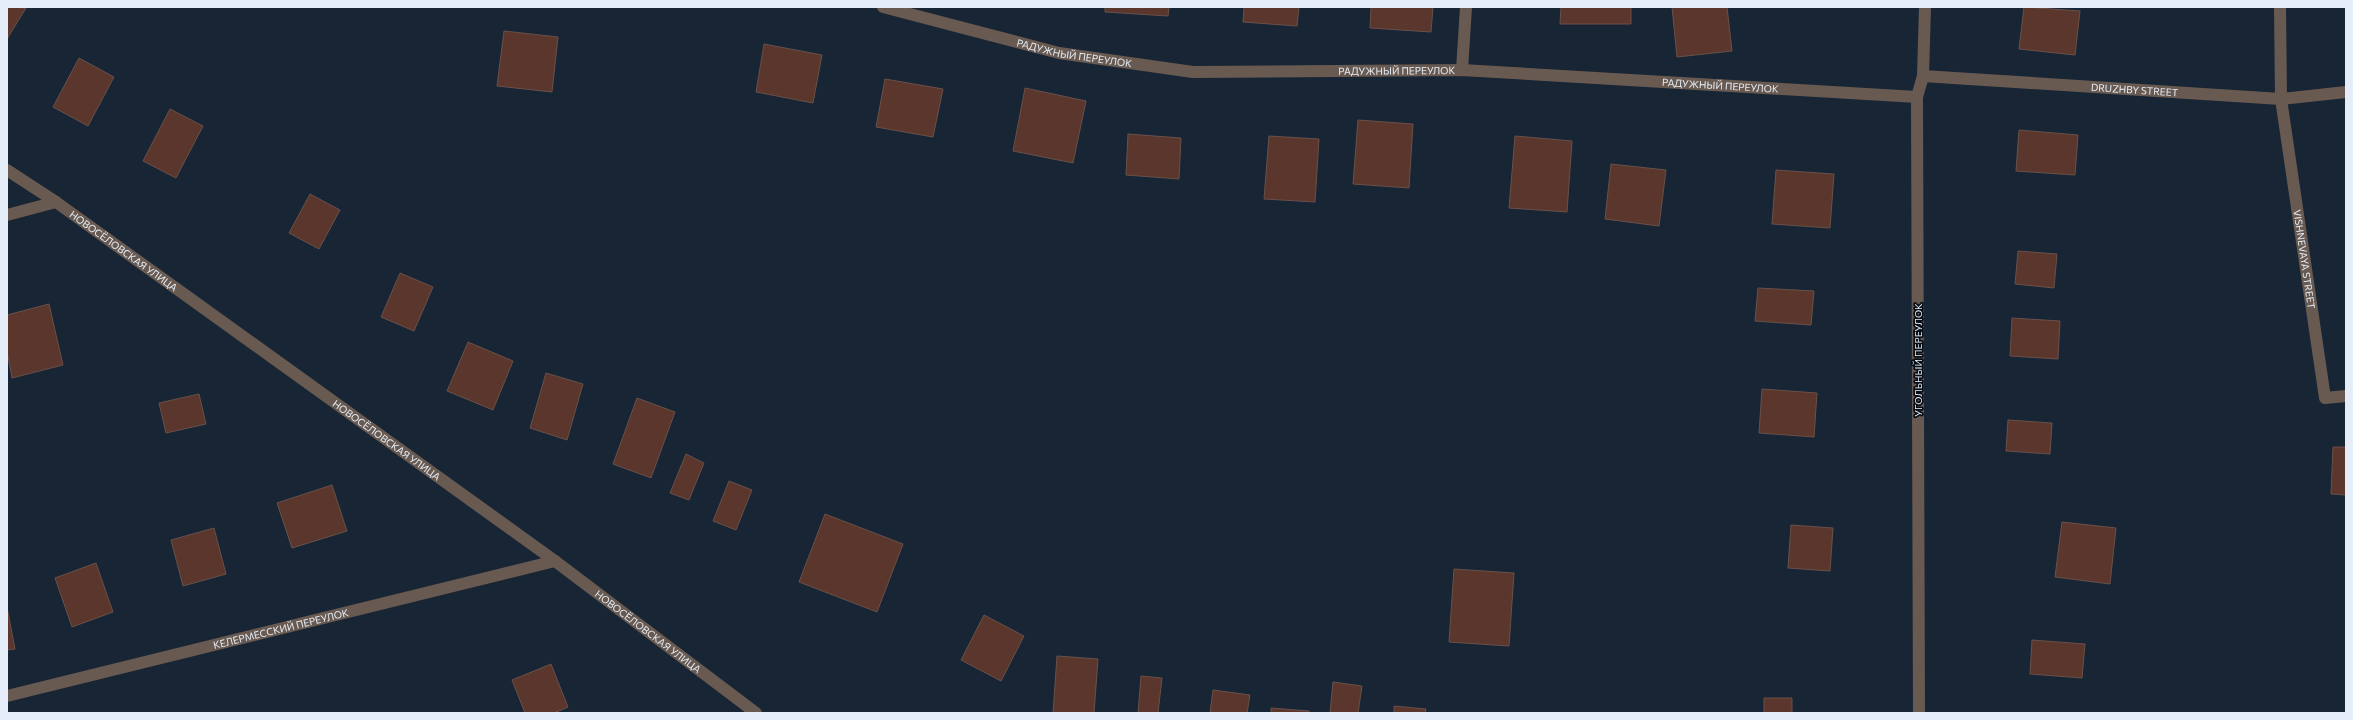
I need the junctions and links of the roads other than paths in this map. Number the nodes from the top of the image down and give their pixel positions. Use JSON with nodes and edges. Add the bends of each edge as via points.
{"nodes":[{"id":1,"x":883,"y":7,"type":"edge"},
{"id":2,"x":1466,"y":7,"type":"edge"},
{"id":3,"x":1925,"y":7,"type":"edge"},
{"id":4,"x":2280,"y":7,"type":"edge"},
{"id":5,"x":1462,"y":70,"type":"junction"},
{"id":6,"x":1923,"y":76,"type":"junction"},
{"id":7,"x":2346,"y":92,"type":"edge"},
{"id":8,"x":1917,"y":97,"type":"junction"},
{"id":9,"x":2282,"y":99,"type":"junction"},
{"id":10,"x":7,"y":170,"type":"edge"},
{"id":11,"x":56,"y":202,"type":"junction"},
{"id":12,"x":7,"y":215,"type":"edge"},
{"id":13,"x":2346,"y":396,"type":"edge"},
{"id":14,"x":555,"y":561,"type":"junction"},
{"id":15,"x":7,"y":696,"type":"edge"},
{"id":16,"x":756,"y":713,"type":"edge"},
{"id":17,"x":1919,"y":713,"type":"edge"}],
"edges":[{"from":1,"to":5,"type":"street","name":"РАДУЖНЫЙ ПЕРЕУЛОК","via":[[1059,53],[1193,72]]},
{"from":2,"to":5,"type":"street"},
{"from":3,"to":6,"type":"street","name":"УГОЛЬНЫЙ ПЕРЕУЛОК"},
{"from":4,"to":9,"type":"street"},
{"from":5,"to":8,"type":"street","name":"РАДУЖНЫЙ ПЕРЕУЛОК"},
{"from":6,"to":8,"type":"street","name":"УГОЛЬНЫЙ ПЕРЕУЛОК"},
{"from":6,"to":9,"type":"street","name":"DRUZHBY STREET"},
{"from":7,"to":9,"type":"street","name":"DRUZHBY STREET"},
{"from":8,"to":17,"type":"street","name":"УГОЛЬНЫЙ ПЕРЕУЛОК"},
{"from":9,"to":13,"type":"street","name":"VISHNEVAYA STREET","via":[[2325,398]]},
{"from":10,"to":11,"type":"street","name":"НОВОСЁЛОВСКАЯ УЛИЦА"},
{"from":11,"to":12,"type":"street"},
{"from":11,"to":14,"type":"street","name":"НОВОСЁЛОВСКАЯ УЛИЦА"},
{"from":14,"to":15,"type":"street","name":"КЕЛЕРМЕССКИЙ ПЕРЕУЛОК"},
{"from":14,"to":16,"type":"street","name":"НОВОСЁЛОВСКАЯ УЛИЦА"}]}
